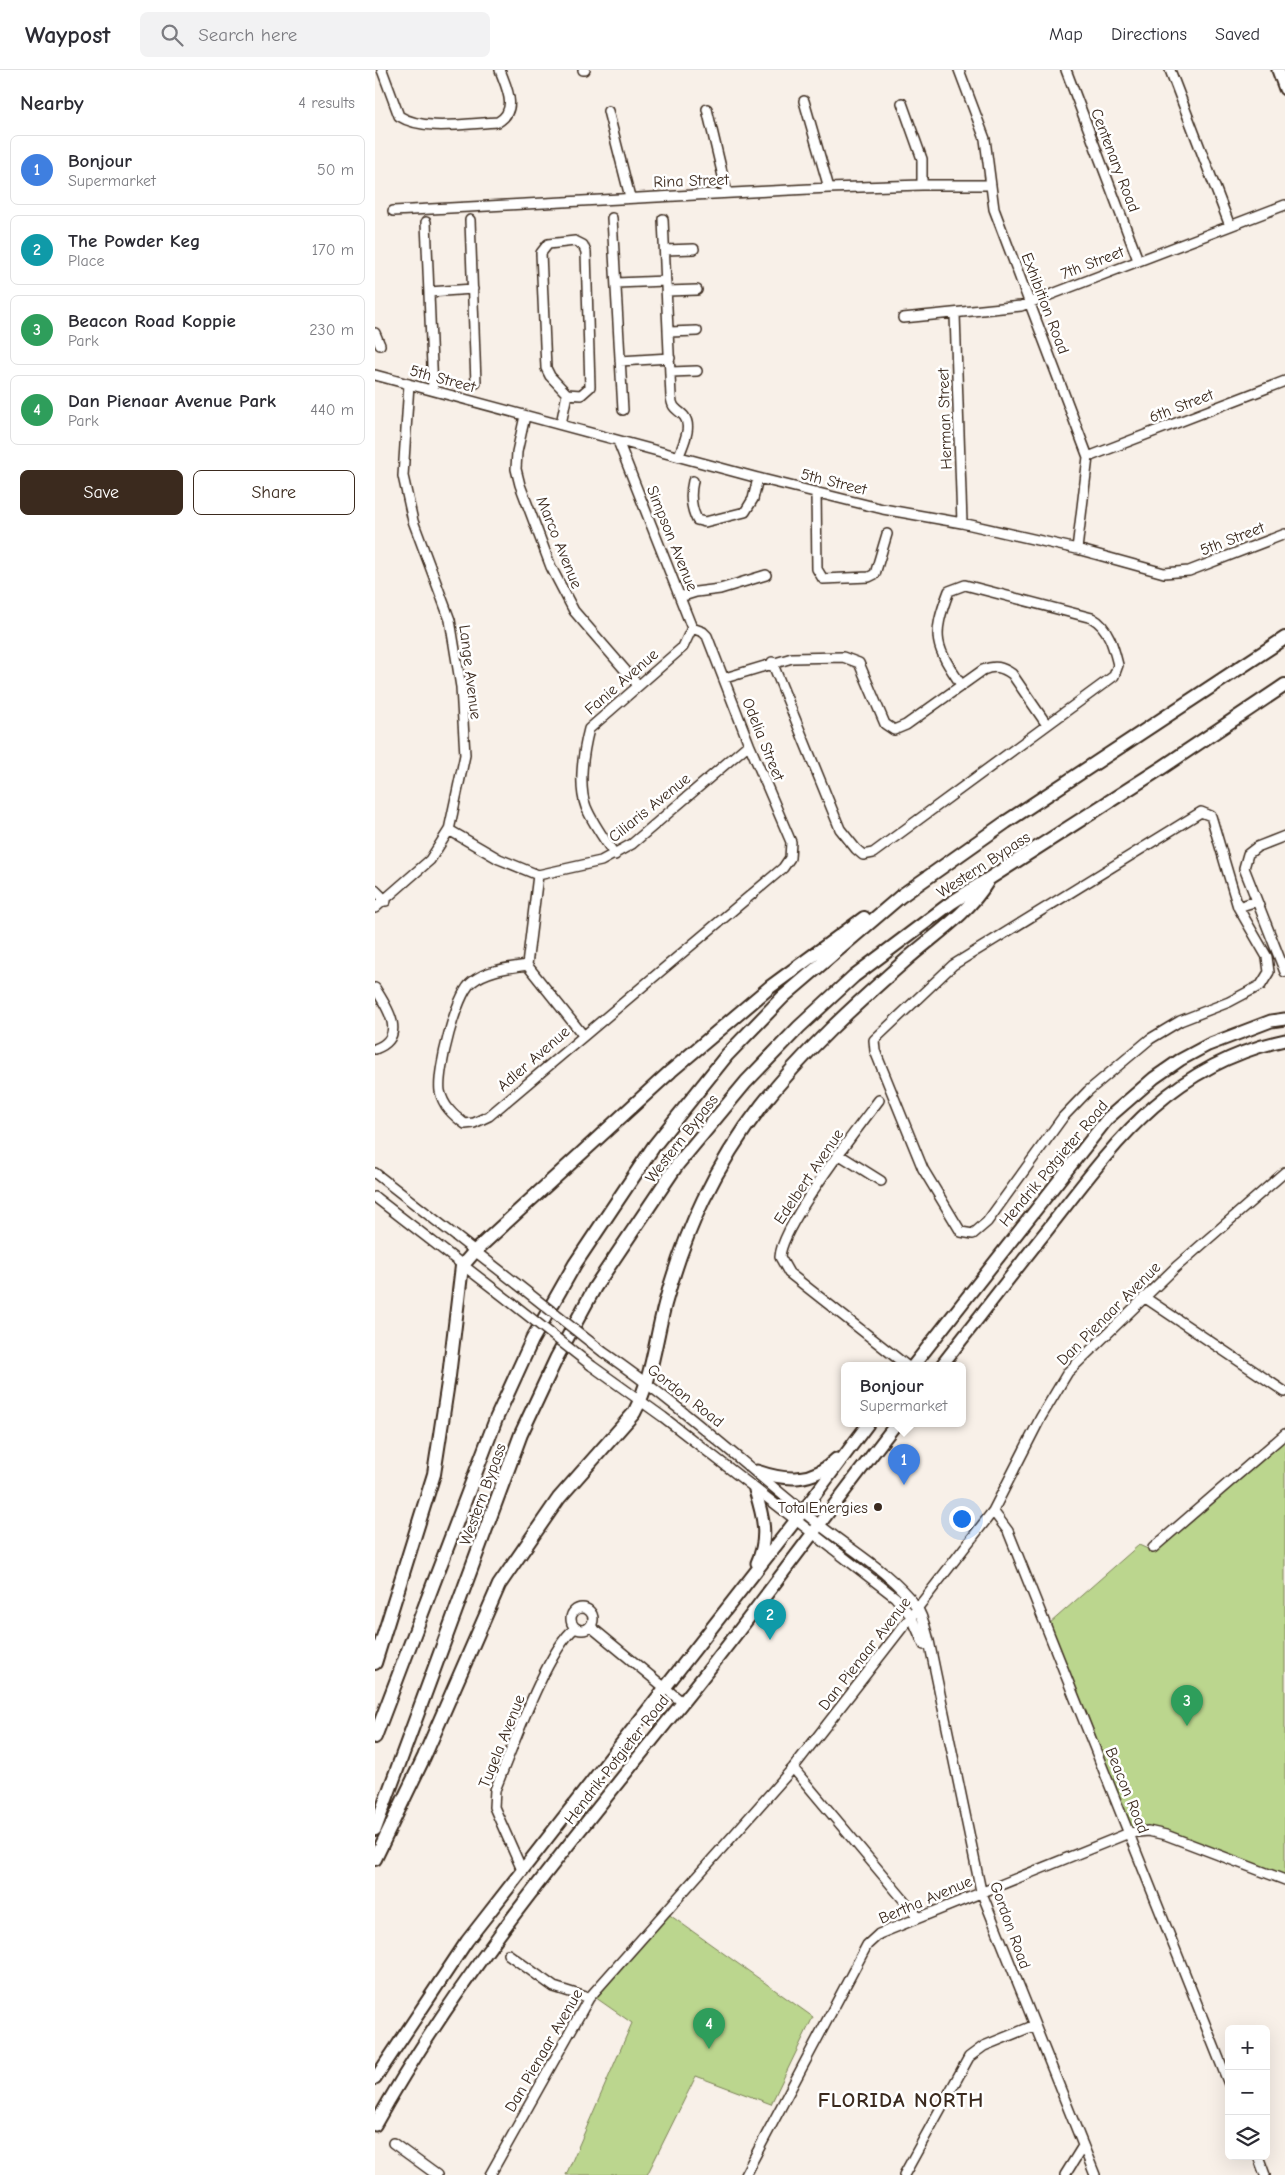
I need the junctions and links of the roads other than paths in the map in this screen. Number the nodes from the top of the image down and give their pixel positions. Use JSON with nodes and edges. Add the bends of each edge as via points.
{"nodes":[{"id":1,"x":382,"y":70,"type":"edge"},
{"id":2,"x":500,"y":70,"type":"edge"},
{"id":3,"x":959,"y":70,"type":"edge"},
{"id":4,"x":1066,"y":70,"type":"edge"},
{"id":5,"x":1170,"y":70,"type":"edge"},
{"id":6,"x":804,"y":101,"type":"dead end"},
{"id":7,"x":902,"y":103,"type":"dead end"},
{"id":8,"x":707,"y":109,"type":"dead end"},
{"id":9,"x":608,"y":111,"type":"dead end"},
{"id":10,"x":922,"y":185,"type":"junction"},
{"id":11,"x":991,"y":185,"type":"junction"},
{"id":12,"x":829,"y":188,"type":"junction"},
{"id":13,"x":727,"y":194,"type":"junction"},
{"id":14,"x":630,"y":197,"type":"junction"},
{"id":15,"x":1285,"y":204,"type":"edge"},
{"id":16,"x":393,"y":211,"type":"dead end"},
{"id":17,"x":612,"y":218,"type":"dead end"},
{"id":18,"x":663,"y":219,"type":"dead end"},
{"id":19,"x":470,"y":220,"type":"dead end"},
{"id":20,"x":426,"y":222,"type":"dead end"},
{"id":21,"x":1230,"y":226,"type":"junction"},
{"id":22,"x":694,"y":249,"type":"dead end"},
{"id":23,"x":665,"y":250,"type":"junction"},
{"id":24,"x":1138,"y":260,"type":"junction"},
{"id":25,"x":666,"y":281,"type":"junction"},
{"id":26,"x":616,"y":283,"type":"junction"},
{"id":27,"x":473,"y":289,"type":"junction"},
{"id":28,"x":697,"y":290,"type":"dead end"},
{"id":29,"x":667,"y":291,"type":"junction"},
{"id":30,"x":429,"y":292,"type":"junction"},
{"id":31,"x":1029,"y":302,"type":"junction"},
{"id":32,"x":955,"y":314,"type":"junction"},
{"id":33,"x":903,"y":318,"type":"dead end"},
{"id":34,"x":697,"y":331,"type":"dead end"},
{"id":35,"x":669,"y":332,"type":"junction"},
{"id":36,"x":375,"y":334,"type":"edge"},
{"id":37,"x":380,"y":345,"type":"dead end"},
{"id":38,"x":670,"y":358,"type":"junction"},
{"id":39,"x":620,"y":361,"type":"junction"},
{"id":40,"x":697,"y":371,"type":"dead end"},
{"id":41,"x":671,"y":372,"type":"junction"},
{"id":42,"x":375,"y":375,"type":"edge"},
{"id":43,"x":1285,"y":381,"type":"edge"},
{"id":44,"x":476,"y":383,"type":"dead end"},
{"id":45,"x":409,"y":384,"type":"junction"},
{"id":46,"x":433,"y":390,"type":"junction"},
{"id":47,"x":567,"y":394,"type":"junction"},
{"id":48,"x":623,"y":410,"type":"dead end"},
{"id":49,"x":525,"y":416,"type":"junction"},
{"id":50,"x":561,"y":424,"type":"junction"},
{"id":51,"x":618,"y":441,"type":"junction"},
{"id":52,"x":679,"y":456,"type":"junction"},
{"id":53,"x":1088,"y":457,"type":"junction"},
{"id":54,"x":758,"y":478,"type":"junction"},
{"id":55,"x":693,"y":481,"type":"dead end"},
{"id":56,"x":816,"y":492,"type":"junction"},
{"id":57,"x":962,"y":523,"type":"junction"},
{"id":58,"x":887,"y":534,"type":"dead end"},
{"id":59,"x":1285,"y":534,"type":"edge"},
{"id":60,"x":1077,"y":549,"type":"junction"},
{"id":61,"x":766,"y":575,"type":"dead end"},
{"id":62,"x":680,"y":597,"type":"junction"},
{"id":63,"x":692,"y":628,"type":"junction"},
{"id":64,"x":1285,"y":638,"type":"edge"},
{"id":65,"x":772,"y":662,"type":"junction"},
{"id":66,"x":725,"y":678,"type":"junction"},
{"id":67,"x":638,"y":685,"type":"junction"},
{"id":68,"x":1285,"y":685,"type":"edge"},
{"id":69,"x":962,"y":686,"type":"junction"},
{"id":70,"x":1047,"y":725,"type":"junction"},
{"id":71,"x":749,"y":744,"type":"junction"},
{"id":72,"x":449,"y":830,"type":"junction"},
{"id":73,"x":1285,"y":836,"type":"edge"},
{"id":74,"x":615,"y":855,"type":"junction"},
{"id":75,"x":783,"y":868,"type":"joint"},
{"id":76,"x":538,"y":875,"type":"junction"},
{"id":77,"x":990,"y":878,"type":"junction"},
{"id":78,"x":375,"y":890,"type":"edge"},
{"id":79,"x":901,"y":896,"type":"junction"},
{"id":80,"x":386,"y":901,"type":"junction"},
{"id":81,"x":1257,"y":901,"type":"junction"},
{"id":82,"x":1239,"y":907,"type":"junction"},
{"id":83,"x":375,"y":908,"type":"edge"},
{"id":84,"x":527,"y":964,"type":"junction"},
{"id":85,"x":1285,"y":972,"type":"edge"},
{"id":86,"x":375,"y":988,"type":"edge"},
{"id":87,"x":1285,"y":1018,"type":"edge"},
{"id":88,"x":583,"y":1035,"type":"junction"},
{"id":89,"x":1285,"y":1040,"type":"edge"},
{"id":90,"x":375,"y":1049,"type":"edge"},
{"id":91,"x":879,"y":1100,"type":"dead end"},
{"id":92,"x":838,"y":1154,"type":"junction"},
{"id":93,"x":1285,"y":1172,"type":"edge"},
{"id":94,"x":375,"y":1173,"type":"edge"},
{"id":95,"x":881,"y":1181,"type":"dead end"},
{"id":96,"x":375,"y":1197,"type":"edge"},
{"id":97,"x":475,"y":1251,"type":"junction"},
{"id":98,"x":462,"y":1266,"type":"junction"},
{"id":99,"x":1144,"y":1297,"type":"junction"},
{"id":100,"x":902,"y":1362,"type":"edge"},
{"id":101,"x":916,"y":1362,"type":"edge"},
{"id":102,"x":944,"y":1362,"type":"edge"},
{"id":103,"x":648,"y":1382,"type":"junction"},
{"id":104,"x":1285,"y":1392,"type":"edge"},
{"id":105,"x":641,"y":1400,"type":"junction"},
{"id":106,"x":895,"y":1427,"type":"edge"},
{"id":107,"x":865,"y":1428,"type":"edge"},
{"id":108,"x":1285,"y":1434,"type":"edge"},
{"id":109,"x":757,"y":1471,"type":"junction"},
{"id":110,"x":755,"y":1490,"type":"junction"},
{"id":111,"x":993,"y":1511,"type":"junction"},
{"id":112,"x":799,"y":1516,"type":"junction"},
{"id":113,"x":815,"y":1528,"type":"junction"},
{"id":114,"x":1153,"y":1548,"type":"dead end"},
{"id":115,"x":738,"y":1595,"type":"junction"},
{"id":116,"x":917,"y":1607,"type":"junction"},
{"id":117,"x":911,"y":1616,"type":"junction"},
{"id":118,"x":591,"y":1626,"type":"junction"},
{"id":119,"x":575,"y":1628,"type":"junction"},
{"id":120,"x":375,"y":1663,"type":"edge"},
{"id":121,"x":935,"y":1674,"type":"junction"},
{"id":122,"x":665,"y":1686,"type":"junction"},
{"id":123,"x":682,"y":1702,"type":"junction"},
{"id":124,"x":375,"y":1737,"type":"edge"},
{"id":125,"x":793,"y":1768,"type":"junction"},
{"id":126,"x":375,"y":1829,"type":"edge"},
{"id":127,"x":1129,"y":1833,"type":"junction"},
{"id":128,"x":375,"y":1859,"type":"edge"},
{"id":129,"x":522,"y":1870,"type":"junction"},
{"id":130,"x":1285,"y":1880,"type":"edge"},
{"id":131,"x":981,"y":1891,"type":"junction"},
{"id":132,"x":918,"y":1917,"type":"junction"},
{"id":133,"x":508,"y":1954,"type":"dead end"},
{"id":134,"x":589,"y":1998,"type":"junction"},
{"id":135,"x":1033,"y":2026,"type":"junction"},
{"id":136,"x":1225,"y":2074,"type":"edge"},
{"id":137,"x":375,"y":2079,"type":"edge"},
{"id":138,"x":375,"y":2125,"type":"edge"},
{"id":139,"x":393,"y":2143,"type":"dead end"},
{"id":140,"x":1083,"y":2146,"type":"junction"},
{"id":141,"x":1259,"y":2160,"type":"edge"},
{"id":142,"x":1068,"y":2171,"type":"edge"},
{"id":143,"x":437,"y":2175,"type":"edge"},
{"id":144,"x":489,"y":2175,"type":"edge"},
{"id":145,"x":745,"y":2175,"type":"edge"},
{"id":146,"x":904,"y":2175,"type":"edge"},
{"id":147,"x":1078,"y":2175,"type":"edge"},
{"id":148,"x":1095,"y":2175,"type":"edge"},
{"id":149,"x":1265,"y":2175,"type":"edge"}],
"edges":[{"from":1,"to":2,"type":"street","via":[[399,116],[414,124],[499,122],[505,118],[511,104]]},
{"from":3,"to":11,"type":"street","name":"Exhibition Road","via":[[985,139]]},
{"from":4,"to":24,"type":"street","name":"Centenary Road"},
{"from":5,"to":21,"type":"street"},
{"from":6,"to":12,"type":"street"},
{"from":7,"to":10,"type":"street","via":[[922,159]]},
{"from":8,"to":13,"type":"street"},
{"from":9,"to":14,"type":"street"},
{"from":10,"to":11,"type":"street","name":"Rina Street"},
{"from":10,"to":12,"type":"street","name":"Rina Street"},
{"from":11,"to":31,"type":"street","name":"Exhibition Road","via":[[994,209]]},
{"from":12,"to":13,"type":"street","name":"Rina Street"},
{"from":13,"to":14,"type":"street","name":"Rina Street"},
{"from":14,"to":16,"type":"street","name":"Rina Street"},
{"from":15,"to":21,"type":"street","name":"7th Street"},
{"from":17,"to":26,"type":"street"},
{"from":18,"to":23,"type":"street"},
{"from":19,"to":27,"type":"street"},
{"from":20,"to":30,"type":"street"},
{"from":21,"to":24,"type":"street","name":"7th Street"},
{"from":22,"to":23,"type":"street"},
{"from":23,"to":25,"type":"street"},
{"from":24,"to":31,"type":"street","name":"7th Street"},
{"from":25,"to":26,"type":"street"},
{"from":25,"to":29,"type":"street"},
{"from":26,"to":39,"type":"street"},
{"from":27,"to":30,"type":"street"},
{"from":27,"to":44,"type":"street"},
{"from":28,"to":29,"type":"street"},
{"from":29,"to":35,"type":"street"},
{"from":30,"to":46,"type":"street"},
{"from":31,"to":32,"type":"street","name":"7th Street"},
{"from":31,"to":53,"type":"street","name":"Exhibition Road"},
{"from":32,"to":33,"type":"street","name":"7th Street"},
{"from":32,"to":57,"type":"street","name":"Herman Street"},
{"from":34,"to":35,"type":"street"},
{"from":35,"to":38,"type":"street"},
{"from":36,"to":37,"type":"street"},
{"from":38,"to":39,"type":"street"},
{"from":38,"to":41,"type":"street"},
{"from":39,"to":48,"type":"street"},
{"from":40,"to":41,"type":"street"},
{"from":41,"to":52,"type":"street","via":[[672,402],[687,425]]},
{"from":42,"to":45,"type":"street","name":"5th Street"},
{"from":43,"to":53,"type":"street","name":"6th Street"},
{"from":45,"to":46,"type":"street","name":"5th Street"},
{"from":45,"to":72,"type":"street","name":"Lange Avenue","via":[[403,476],[413,521],[450,620],[461,687],[465,755]]},
{"from":46,"to":49,"type":"street","name":"5th Street"},
{"from":47,"to":47,"type":"street","via":[[581,395],[590,386],[586,252],[583,245],[575,241],[548,244],[541,252],[546,368]]},
{"from":47,"to":50,"type":"street"},
{"from":49,"to":50,"type":"street","name":"5th Street"},
{"from":49,"to":67,"type":"street","name":"Marco Avenue","via":[[517,468],[520,485],[551,567],[574,611]]},
{"from":50,"to":51,"type":"street","name":"5th Street"},
{"from":51,"to":52,"type":"street","name":"5th Street"},
{"from":51,"to":62,"type":"street","name":"Simpson Avenue"},
{"from":52,"to":54,"type":"street","name":"5th Street"},
{"from":53,"to":60,"type":"street","name":"Exhibition Road"},
{"from":54,"to":55,"type":"street","via":[[753,499],[745,512],[705,522],[695,517],[691,497]]},
{"from":54,"to":56,"type":"street","name":"5th Street"},
{"from":56,"to":57,"type":"street","name":"5th Street"},
{"from":56,"to":58,"type":"street","via":[[817,570],[823,579],[873,576],[877,572]]},
{"from":57,"to":60,"type":"street","name":"5th Street"},
{"from":59,"to":60,"type":"street","name":"5th Street","via":[[1189,571],[1175,573],[1155,571]]},
{"from":61,"to":62,"type":"street"},
{"from":62,"to":63,"type":"street","name":"Simpson Avenue"},
{"from":63,"to":66,"type":"street","name":"Odelia Street","via":[[707,636]]},
{"from":63,"to":67,"type":"street","name":"Fanie Avenue","via":[[683,646]]},
{"from":64,"to":79,"type":"highway","name":"Western Bypass"},
{"from":65,"to":66,"type":"street"},
{"from":65,"to":69,"type":"street","via":[[792,658],[843,657],[855,660],[862,668],[885,724],[894,730],[907,725]]},
{"from":65,"to":70,"type":"street","via":[[840,829],[863,855],[873,853]]},
{"from":66,"to":71,"type":"street","name":"Odelia Street"},
{"from":67,"to":74,"type":"street","name":"Fanie Avenue","via":[[594,722],[585,748],[582,794],[585,806]]},
{"from":68,"to":77,"type":"highway","name":"Western Bypass"},
{"from":69,"to":70,"type":"street","via":[[990,667],[1004,668],[1012,674]]},
{"from":69,"to":70,"type":"street","via":[[937,644],[946,600],[954,588],[973,586],[1086,615],[1098,621],[1107,634],[1117,660],[1117,671]]},
{"from":71,"to":74,"type":"street","name":"Ciliaris Avenue"},
{"from":71,"to":75,"type":"street","name":"Odelia Street","via":[[791,842],[790,858]]},
{"from":72,"to":76,"type":"street","via":[[499,859]]},
{"from":72,"to":80,"type":"street","name":"Lange Avenue","via":[[430,860]]},
{"from":73,"to":81,"type":"street","via":[[1248,854],[1244,868]]},
{"from":74,"to":76,"type":"street","name":"Ciliaris Avenue","via":[[595,863]]},
{"from":75,"to":88,"type":"street","name":"Adler Avenue"},
{"from":76,"to":84,"type":"street"},
{"from":77,"to":103,"type":"highway","via":[[978,898],[954,922],[907,959],[803,1056],[738,1140],[707,1189],[683,1244],[665,1304]]},
{"from":77,"to":126,"type":"highway","name":"Western Bypass","via":[[951,903],[854,976],[799,1027],[746,1082],[677,1165],[595,1287],[521,1434]]},
{"from":78,"to":80,"type":"street"},
{"from":79,"to":97,"type":"highway","via":[[876,909],[769,987],[671,1071]]},
{"from":79,"to":124,"type":"highway","name":"Western Bypass","via":[[783,997],[727,1055],[654,1146],[575,1264],[532,1340],[496,1418]]},
{"from":80,"to":83,"type":"street","name":"Lange Avenue"},
{"from":81,"to":82,"type":"street"},
{"from":81,"to":85,"type":"street"},
{"from":82,"to":82,"type":"street","via":[[1217,830],[1211,816],[1201,812],[953,966],[877,1036],[874,1046],[918,1157],[954,1225],[961,1232],[973,1234],[987,1222],[1063,1117],[1114,1067],[1180,1021],[1229,1002],[1265,981],[1269,972],[1267,957]]},
{"from":84,"to":88,"type":"street"},
{"from":84,"to":88,"type":"street","name":"Adler Avenue","via":[[484,975],[463,993],[448,1038],[440,1079],[440,1090],[449,1111],[465,1124],[489,1116]]},
{"from":86,"to":90,"type":"street","via":[[393,1024],[390,1039]]},
{"from":87,"to":101,"type":"main road","name":"Hendrik Potgieter Road","via":[[1208,1045],[1180,1060],[1108,1118]]},
{"from":89,"to":102,"type":"main road","via":[[1217,1063],[1167,1094],[1141,1116],[1087,1179]]},
{"from":91,"to":92,"type":"street","name":"Edelbert Avenue"},
{"from":92,"to":95,"type":"street"},
{"from":92,"to":100,"type":"street","name":"Edelbert Avenue","via":[[785,1236],[780,1249],[782,1262],[789,1273]]},
{"from":93,"to":99,"type":"street","name":"Dan Pienaar Avenue"},
{"from":94,"to":97,"type":"street","name":"Gordon Road"},
{"from":96,"to":98,"type":"street","name":"Gordon Road"},
{"from":97,"to":98,"type":"highway"},
{"from":97,"to":103,"type":"street","name":"Gordon Road","bridge":true,"via":[[603,1352]]},
{"from":98,"to":105,"type":"street","name":"Gordon Road","bridge":true},
{"from":98,"to":120,"type":"highway","via":[[434,1474]]},
{"from":99,"to":104,"type":"street"},
{"from":99,"to":111,"type":"street","name":"Dan Pienaar Avenue","via":[[1060,1383]]},
{"from":103,"to":105,"type":"highway"},
{"from":103,"to":109,"type":"street","name":"Gordon Road"},
{"from":105,"to":110,"type":"street","name":"Gordon Road"},
{"from":105,"to":128,"type":"highway","via":[[634,1413],[559,1498],[499,1585],[425,1757]]},
{"from":106,"to":113,"type":"main road","name":"Hendrik Potgieter Road"},
{"from":107,"to":109,"type":"main road","via":[[833,1462],[814,1474],[791,1479]]},
{"from":107,"to":112,"type":"main road","name":"Hendrik Potgieter Road"},
{"from":108,"to":114,"type":"street"},
{"from":109,"to":112,"type":"street","name":"Gordon Road"},
{"from":110,"to":112,"type":"street","name":"Gordon Road"},
{"from":110,"to":115,"type":"main road","via":[[763,1514],[765,1538],[757,1563]]},
{"from":111,"to":116,"type":"street","name":"Dan Pienaar Avenue"},
{"from":111,"to":127,"type":"street","name":"Beacon Road","via":[[1008,1531]]},
{"from":112,"to":113,"type":"street","name":"Gordon Road"},
{"from":112,"to":115,"type":"main road","name":"Hendrik Potgieter Road"},
{"from":113,"to":116,"type":"street","name":"Gordon Road","via":[[870,1561]]},
{"from":113,"to":117,"type":"street","name":"Gordon Road","via":[[895,1597]]},
{"from":113,"to":123,"type":"main road","name":"Hendrik Potgieter Road"},
{"from":115,"to":122,"type":"main road","name":"Hendrik Potgieter Road"},
{"from":116,"to":117,"type":"street","name":"Dan Pienaar Avenue"},
{"from":116,"to":121,"type":"street","name":"Gordon Road","via":[[929,1641]]},
{"from":117,"to":121,"type":"street","name":"Gordon Road"},
{"from":117,"to":125,"type":"street","name":"Dan Pienaar Avenue"},
{"from":118,"to":119,"type":"street","via":[[583,1630]]},
{"from":118,"to":119,"type":"street","name":"Tugela Avenue","via":[[591,1614],[580,1608],[571,1616]]},
{"from":118,"to":122,"type":"street","name":"Tugela Avenue"},
{"from":119,"to":129,"type":"street","name":"Tugela Avenue","via":[[560,1644],[540,1683],[495,1790],[494,1807]]},
{"from":121,"to":131,"type":"street","name":"Gordon Road"},
{"from":122,"to":123,"type":"street","name":"Tugela Avenue"},
{"from":122,"to":129,"type":"main road","name":"Hendrik Potgieter Road"},
{"from":123,"to":138,"type":"main road","name":"Hendrik Potgieter Road","via":[[494,1943],[430,2036]]},
{"from":125,"to":132,"type":"street"},
{"from":125,"to":134,"type":"street","name":"Dan Pienaar Avenue"},
{"from":127,"to":130,"type":"street","name":"Bertha Avenue","via":[[1148,1831],[1166,1835]]},
{"from":127,"to":131,"type":"street","name":"Bertha Avenue"},
{"from":127,"to":136,"type":"street","name":"Beacon Road"},
{"from":129,"to":137,"type":"main road","name":"Hendrik Potgieter Road","via":[[437,1983]]},
{"from":131,"to":132,"type":"street","name":"Bertha Avenue"},
{"from":131,"to":135,"type":"street","name":"Gordon Road"},
{"from":132,"to":145,"type":"street","name":"Bertha Avenue","via":[[870,1941]]},
{"from":133,"to":134,"type":"street","via":[[554,1987]]},
{"from":134,"to":144,"type":"street","name":"Dan Pienaar Avenue"},
{"from":135,"to":140,"type":"street","name":"Gordon Road"},
{"from":135,"to":146,"type":"street","via":[[984,2046],[969,2056]]},
{"from":139,"to":143,"type":"street"},
{"from":140,"to":142,"type":"street"},
{"from":140,"to":148,"type":"street","name":"Gordon Road"},
{"from":141,"to":149,"type":"street"},
{"from":142,"to":147,"type":"street"}]}
